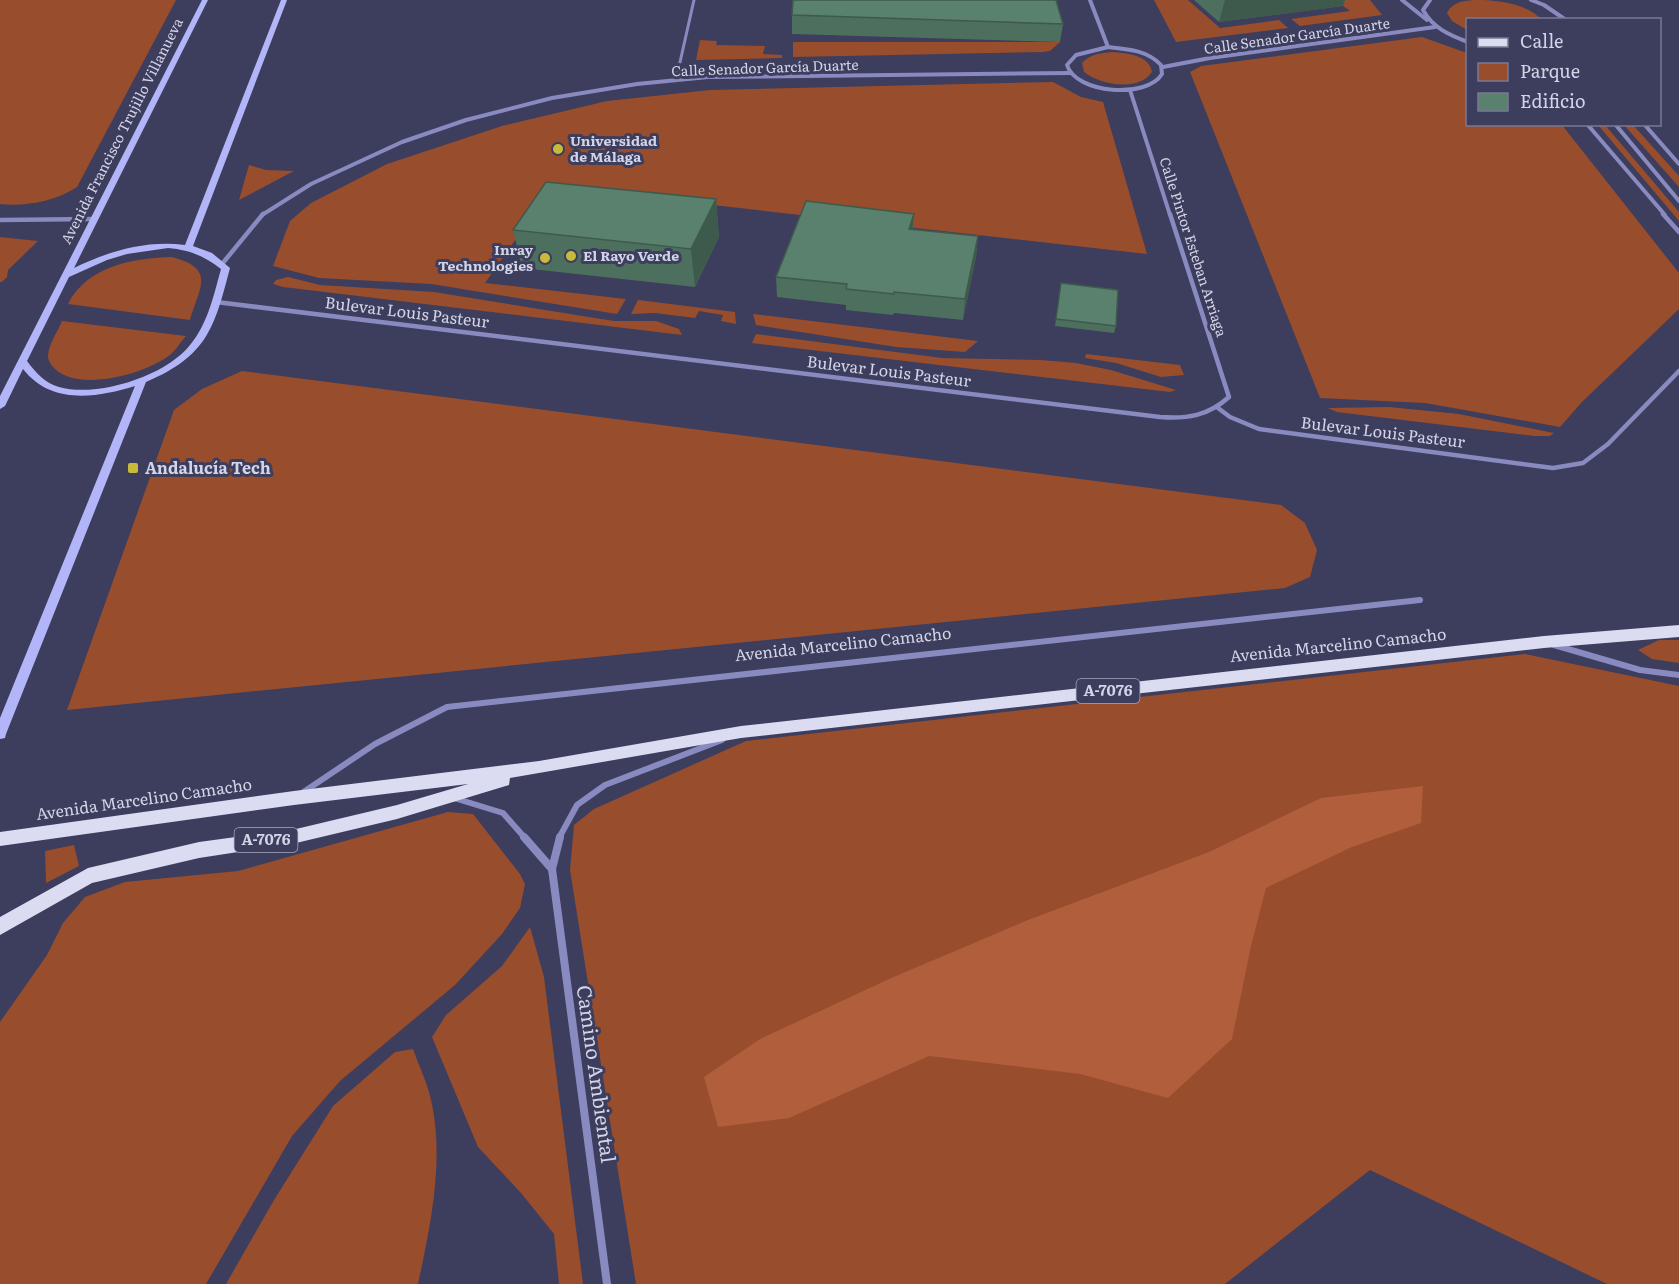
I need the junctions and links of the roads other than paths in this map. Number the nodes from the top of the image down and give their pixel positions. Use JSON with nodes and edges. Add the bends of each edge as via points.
{"nodes":[{"id":1,"x":205,"y":0,"type":"edge"},
{"id":2,"x":284,"y":0,"type":"edge"},
{"id":3,"x":694,"y":0,"type":"edge"},
{"id":4,"x":1090,"y":0,"type":"edge"},
{"id":5,"x":1402,"y":0,"type":"edge"},
{"id":6,"x":1430,"y":0,"type":"edge"},
{"id":7,"x":1531,"y":0,"type":"edge"},
{"id":8,"x":1563,"y":18,"type":"edge"},
{"id":9,"x":1427,"y":20,"type":"junction"},
{"id":10,"x":1435,"y":27,"type":"junction"},
{"id":11,"x":1466,"y":42,"type":"edge"},
{"id":12,"x":1108,"y":47,"type":"junction"},
{"id":13,"x":1162,"y":67,"type":"junction"},
{"id":14,"x":1071,"y":73,"type":"junction"},
{"id":15,"x":676,"y":80,"type":"junction"},
{"id":16,"x":1130,"y":90,"type":"junction"},
{"id":17,"x":1589,"y":126,"type":"edge"},
{"id":18,"x":1617,"y":126,"type":"edge"},
{"id":19,"x":1646,"y":126,"type":"edge"},
{"id":20,"x":1679,"y":164,"type":"edge"},
{"id":21,"x":1679,"y":201,"type":"edge"},
{"id":22,"x":94,"y":219,"type":"junction"},
{"id":23,"x":0,"y":220,"type":"edge"},
{"id":24,"x":1679,"y":232,"type":"edge"},
{"id":25,"x":189,"y":246,"type":"junction"},
{"id":26,"x":222,"y":264,"type":"junction"},
{"id":27,"x":65,"y":276,"type":"junction"},
{"id":28,"x":216,"y":302,"type":"junction"},
{"id":29,"x":22,"y":361,"type":"junction"},
{"id":30,"x":1679,"y":370,"type":"edge"},
{"id":31,"x":142,"y":380,"type":"junction"},
{"id":32,"x":0,"y":406,"type":"edge"},
{"id":33,"x":1218,"y":408,"type":"junction"},
{"id":34,"x":1420,"y":600,"type":"dead end"},
{"id":35,"x":1679,"y":631,"type":"edge"},
{"id":36,"x":1544,"y":642,"type":"junction"},
{"id":37,"x":1679,"y":675,"type":"edge"},
{"id":38,"x":741,"y":732,"type":"junction"},
{"id":39,"x":0,"y":734,"type":"edge"},
{"id":40,"x":539,"y":768,"type":"junction"},
{"id":41,"x":451,"y":797,"type":"junction"},
{"id":42,"x":294,"y":798,"type":"junction"},
{"id":43,"x":0,"y":839,"type":"edge"},
{"id":44,"x":552,"y":869,"type":"junction"},
{"id":45,"x":0,"y":927,"type":"edge"},
{"id":46,"x":607,"y":1284,"type":"edge"}],
"edges":[{"from":1,"to":22,"type":"street","name":"Avenida Francisco Trujillo Villanueva"},
{"from":2,"to":25,"type":"street"},
{"from":3,"to":15,"type":"lane"},
{"from":4,"to":12,"type":"street"},
{"from":5,"to":9,"type":"street"},
{"from":6,"to":9,"type":"street","via":[[1424,10]]},
{"from":7,"to":8,"type":"street"},
{"from":9,"to":10,"type":"street"},
{"from":10,"to":11,"type":"street"},
{"from":10,"to":13,"type":"street","name":"Calle Senador García Duarte"},
{"from":12,"to":13,"type":"street","via":[[1149,55]]},
{"from":12,"to":14,"type":"street","via":[[1075,54],[1069,60]]},
{"from":13,"to":16,"type":"street","via":[[1161,79]]},
{"from":14,"to":15,"type":"street","name":"Calle Senador García Duarte"},
{"from":14,"to":16,"type":"street","via":[[1088,84]]},
{"from":15,"to":26,"type":"street","name":"Calle Senador García Duarte","via":[[552,98],[466,120],[402,142],[321,179],[264,212]]},
{"from":16,"to":33,"type":"street","name":"Calle Pintor Esteban Arriaga","via":[[1229,397]]},
{"from":17,"to":24,"type":"street"},
{"from":18,"to":21,"type":"street"},
{"from":19,"to":20,"type":"street"},
{"from":22,"to":23,"type":"street"},
{"from":22,"to":27,"type":"street","name":"Avenida Francisco Trujillo Villanueva"},
{"from":25,"to":26,"type":"street","via":[[203,250]]},
{"from":25,"to":27,"type":"street","via":[[127,252],[91,262]]},
{"from":26,"to":28,"type":"street","via":[[226,267]]},
{"from":27,"to":29,"type":"street","name":"Avenida Francisco Trujillo Villanueva"},
{"from":28,"to":31,"type":"street","via":[[191,351],[175,364]]},
{"from":28,"to":33,"type":"street","name":"Bulevar Louis Pasteur","via":[[1160,417],[1180,418]]},
{"from":29,"to":31,"type":"street","via":[[40,382],[61,391],[98,392]]},
{"from":29,"to":32,"type":"street"},
{"from":30,"to":33,"type":"street","name":"Bulevar Louis Pasteur","via":[[1608,444],[1584,463],[1553,468],[1259,429]]},
{"from":31,"to":39,"type":"street"},
{"from":34,"to":42,"type":"street","name":"Avenida Marcelino Camacho","via":[[447,707],[375,744]]},
{"from":35,"to":36,"type":"main road","name":"Avenida Marcelino Camacho","number":"A-7076"},
{"from":36,"to":37,"type":"street","via":[[1640,670]]},
{"from":36,"to":38,"type":"main road","name":"Avenida Marcelino Camacho","number":"A-7076"},
{"from":38,"to":40,"type":"main road","name":"Avenida Marcelino Camacho","number":"A-7076"},
{"from":38,"to":44,"type":"street","name":"Camino Ambiental","via":[[605,785],[577,806],[560,835]]},
{"from":40,"to":41,"type":"main road","name":"Avenida Marcelino Camacho","number":"A-7076"},
{"from":40,"to":42,"type":"main road","name":"Avenida Marcelino Camacho","number":"A-7076"},
{"from":41,"to":44,"type":"street","via":[[503,813]]},
{"from":41,"to":45,"type":"main road","name":"Avenida Marcelino Camacho","number":"A-7076","via":[[296,836],[200,850],[88,876]]},
{"from":42,"to":43,"type":"main road","name":"Avenida Marcelino Camacho","number":"A-7076"},
{"from":44,"to":46,"type":"street","name":"Camino Ambiental"}]}
